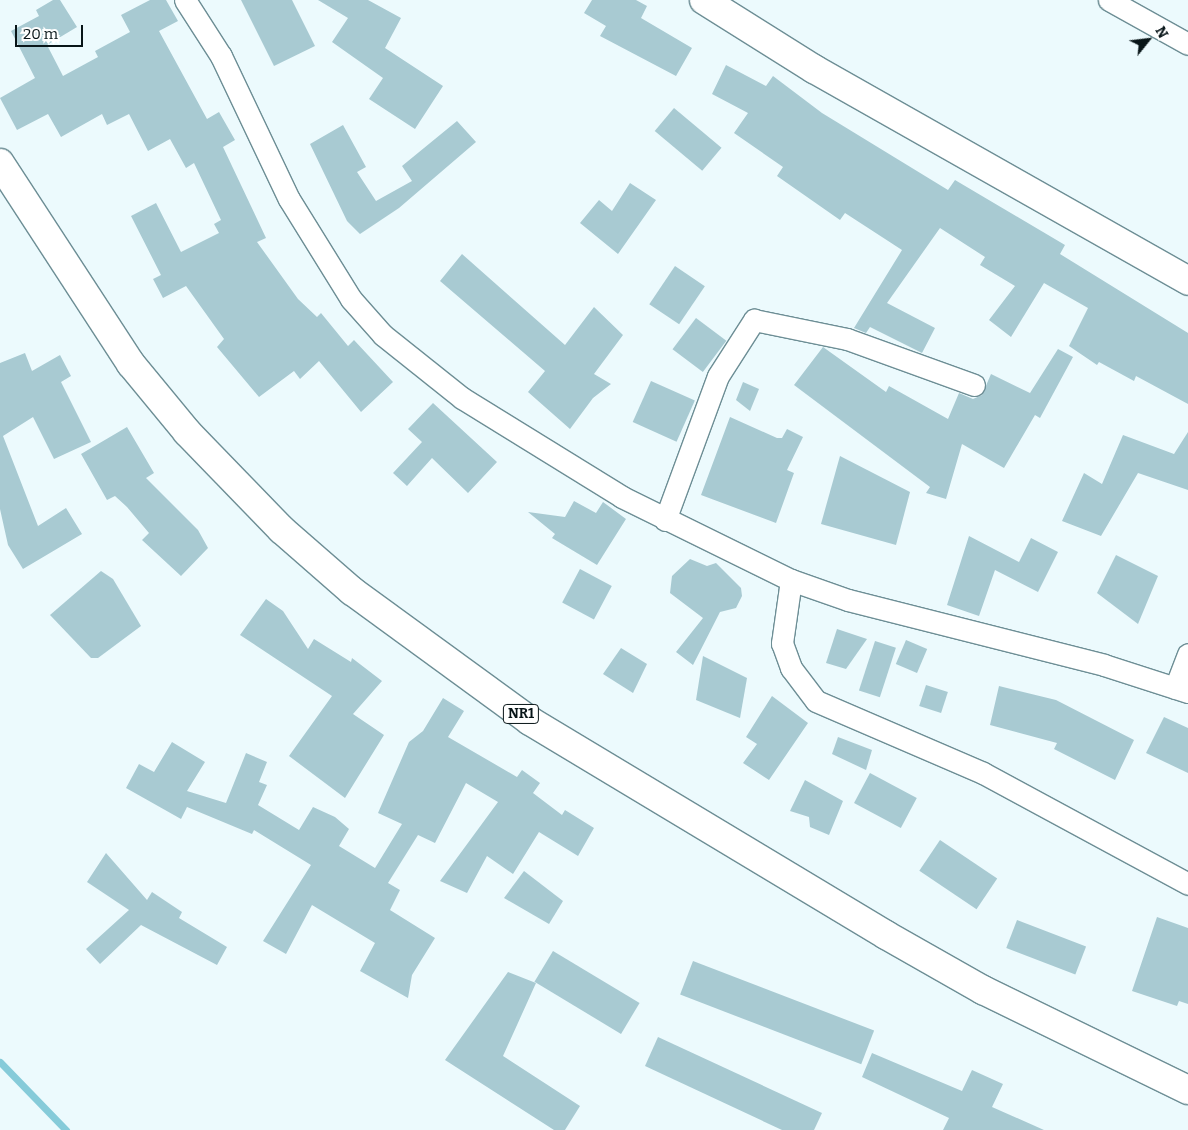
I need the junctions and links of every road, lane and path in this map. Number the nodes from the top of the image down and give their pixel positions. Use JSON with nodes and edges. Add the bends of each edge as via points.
{"nodes":[{"id":1,"x":186,"y":0,"type":"edge"},
{"id":2,"x":704,"y":0,"type":"edge"},
{"id":3,"x":1109,"y":0,"type":"edge"},
{"id":4,"x":1188,"y":44,"type":"edge"},
{"id":5,"x":0,"y":163,"type":"edge"},
{"id":6,"x":1188,"y":281,"type":"edge"},
{"id":7,"x":974,"y":385,"type":"dead end"},
{"id":8,"x":665,"y":520,"type":"junction"},
{"id":9,"x":790,"y":580,"type":"junction"},
{"id":10,"x":1188,"y":654,"type":"edge"},
{"id":11,"x":1181,"y":690,"type":"edge"},
{"id":12,"x":1188,"y":884,"type":"edge"},
{"id":13,"x":1188,"y":1090,"type":"edge"}],
"edges":[{"from":1,"to":8,"type":"street","via":[[220,56],[323,259],[377,328],[462,398]]},
{"from":2,"to":6,"type":"main road","via":[[814,69]]},
{"from":3,"to":4,"type":"street"},
{"from":5,"to":13,"type":"main road","number":"NR1","via":[[131,364],[187,432],[282,530],[352,591],[530,721],[886,935],[983,990]]},
{"from":7,"to":8,"type":"street","via":[[847,339],[754,320],[718,376]]},
{"from":8,"to":9,"type":"street"},
{"from":9,"to":11,"type":"street","via":[[848,600],[1104,665]]},
{"from":9,"to":12,"type":"street","via":[[782,643],[791,668],[816,701],[983,773]]},
{"from":10,"to":11,"type":"street"}]}
